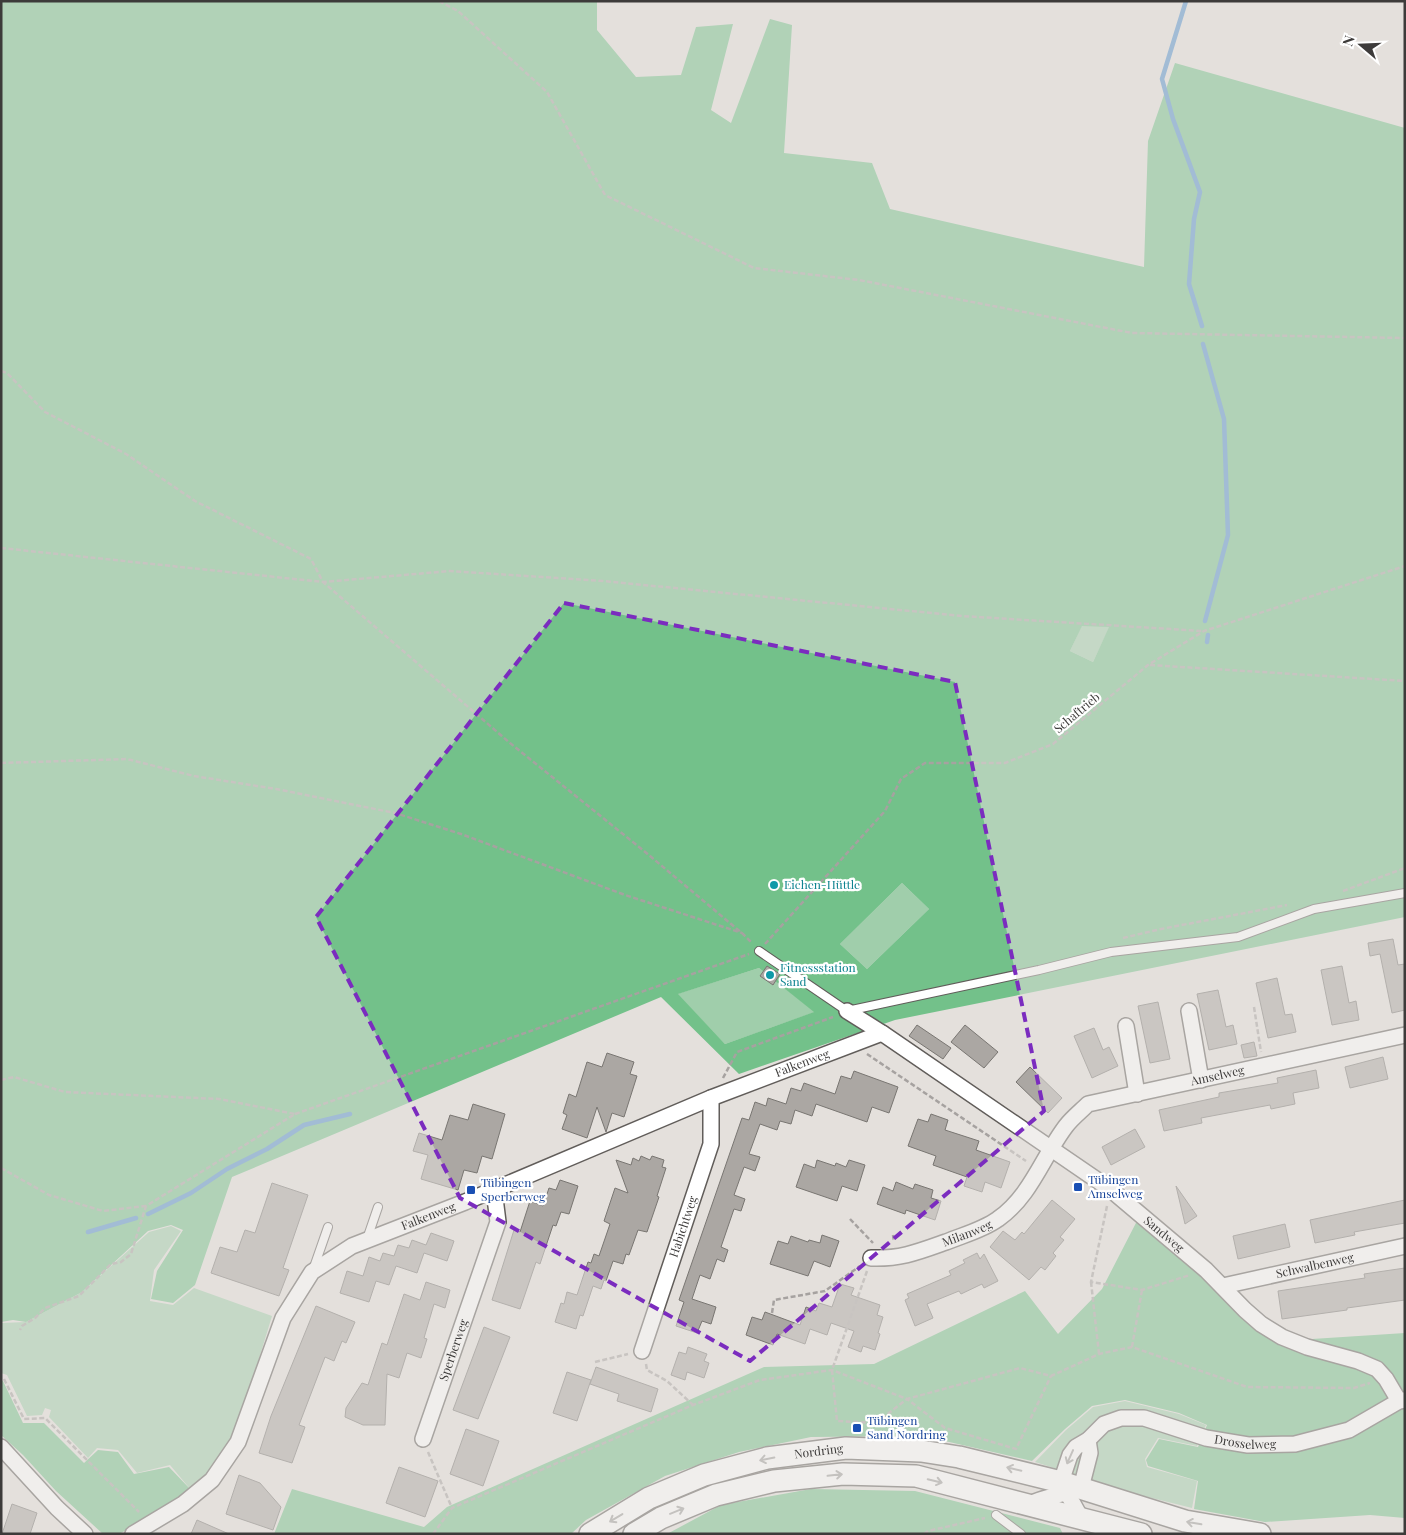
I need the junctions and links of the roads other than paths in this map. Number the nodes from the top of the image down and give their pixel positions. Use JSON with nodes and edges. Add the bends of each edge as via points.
{"nodes":[{"id":1,"x":1405,"y":893,"type":"edge"},
{"id":2,"x":759,"y":951,"type":"road end"},
{"id":3,"x":1189,"y":1011,"type":"dead end"},
{"id":4,"x":847,"y":1012,"type":"junction"},
{"id":5,"x":1126,"y":1026,"type":"dead end"},
{"id":6,"x":882,"y":1033,"type":"junction"},
{"id":7,"x":1405,"y":1035,"type":"edge"},
{"id":8,"x":1201,"y":1080,"type":"junction"},
{"id":9,"x":1137,"y":1094,"type":"junction"},
{"id":10,"x":711,"y":1098,"type":"junction"},
{"id":11,"x":1052,"y":1149,"type":"junction"},
{"id":12,"x":494,"y":1190,"type":"junction"},
{"id":13,"x":378,"y":1207,"type":"dead end"},
{"id":14,"x":328,"y":1227,"type":"dead end"},
{"id":15,"x":367,"y":1241,"type":"junction"},
{"id":16,"x":1405,"y":1246,"type":"edge"},
{"id":17,"x":871,"y":1258,"type":"road end"},
{"id":18,"x":312,"y":1272,"type":"junction"},
{"id":19,"x":1223,"y":1286,"type":"junction"},
{"id":20,"x":642,"y":1351,"type":"road end"},
{"id":21,"x":1402,"y":1401,"type":"edge"},
{"id":22,"x":423,"y":1439,"type":"road end"},
{"id":23,"x":1088,"y":1440,"type":"junction"},
{"id":24,"x":1,"y":1447,"type":"edge"},
{"id":25,"x":1070,"y":1488,"type":"junction"},
{"id":26,"x":1030,"y":1504,"type":"junction"},
{"id":27,"x":996,"y":1515,"type":"road end"},
{"id":28,"x":1081,"y":1518,"type":"junction"},
{"id":29,"x":85,"y":1534,"type":"edge"},
{"id":30,"x":133,"y":1534,"type":"edge"},
{"id":31,"x":590,"y":1534,"type":"edge"},
{"id":32,"x":634,"y":1534,"type":"edge"},
{"id":33,"x":1021,"y":1534,"type":"edge"},
{"id":34,"x":1141,"y":1534,"type":"edge"},
{"id":35,"x":1260,"y":1534,"type":"edge"}],
"edges":[{"from":1,"to":4,"type":"lane","via":[[1314,909],[1238,937],[1111,952]]},
{"from":2,"to":4,"type":"lane"},
{"from":3,"to":8,"type":"street"},
{"from":4,"to":6,"type":"street","name":"Sandweg"},
{"from":5,"to":9,"type":"street"},
{"from":6,"to":10,"type":"street","name":"Falkenweg"},
{"from":6,"to":11,"type":"street","name":"Sandweg"},
{"from":7,"to":8,"type":"street","name":"Amselweg"},
{"from":8,"to":9,"type":"street","name":"Amselweg"},
{"from":9,"to":11,"type":"street","name":"Amselweg","via":[[1088,1104],[1066,1126]]},
{"from":10,"to":12,"type":"street","name":"Falkenweg"},
{"from":10,"to":20,"type":"street","name":"Habichtweg","via":[[711,1144]]},
{"from":11,"to":17,"type":"street","name":"Milanweg","via":[[1019,1198],[999,1218],[981,1228],[905,1256]]},
{"from":11,"to":19,"type":"street","name":"Sandweg","via":[[1110,1188]]},
{"from":12,"to":15,"type":"street","name":"Falkenweg"},
{"from":12,"to":22,"type":"street","name":"Sperberweg","via":[[498,1222]]},
{"from":13,"to":15,"type":"lane"},
{"from":14,"to":18,"type":"lane"},
{"from":15,"to":18,"type":"street","name":"Falkenweg","via":[[352,1246]]},
{"from":16,"to":19,"type":"street","name":"Schwalbenweg"},
{"from":18,"to":30,"type":"street","name":"Falkenweg","via":[[282,1318],[238,1442],[212,1480],[183,1504]]},
{"from":19,"to":21,"type":"street","name":"Sandweg","via":[[1261,1324],[1282,1337],[1377,1369]]},
{"from":21,"to":23,"type":"street","name":"Drosselweg","via":[[1349,1430],[1295,1444],[1248,1445],[1206,1438],[1144,1418],[1121,1418],[1104,1424]]},
{"from":23,"to":25,"type":"street","via":[[1090,1453]]},
{"from":23,"to":25,"type":"street","name":"Drosselweg","one_way":true,"via":[[1070,1455]]},
{"from":24,"to":29,"type":"street"},
{"from":25,"to":26,"type":"street","name":"Nordring"},
{"from":25,"to":28,"type":"street"},
{"from":25,"to":31,"type":"street","name":"Nordring","one_way":true,"via":[[1018,1470],[949,1455],[846,1448],[767,1458],[704,1475],[649,1498]]},
{"from":35,"to":25,"type":"street","name":"Nordring","one_way":true,"via":[[1185,1521]]},
{"from":26,"to":28,"type":"street","name":"Nordring"},
{"from":32,"to":26,"type":"street","name":"Nordring","one_way":true,"via":[[661,1518],[716,1495],[774,1481],[843,1474],[916,1476]]},
{"from":27,"to":33,"type":"lane"},
{"from":28,"to":34,"type":"street","name":"Nordring"}]}
